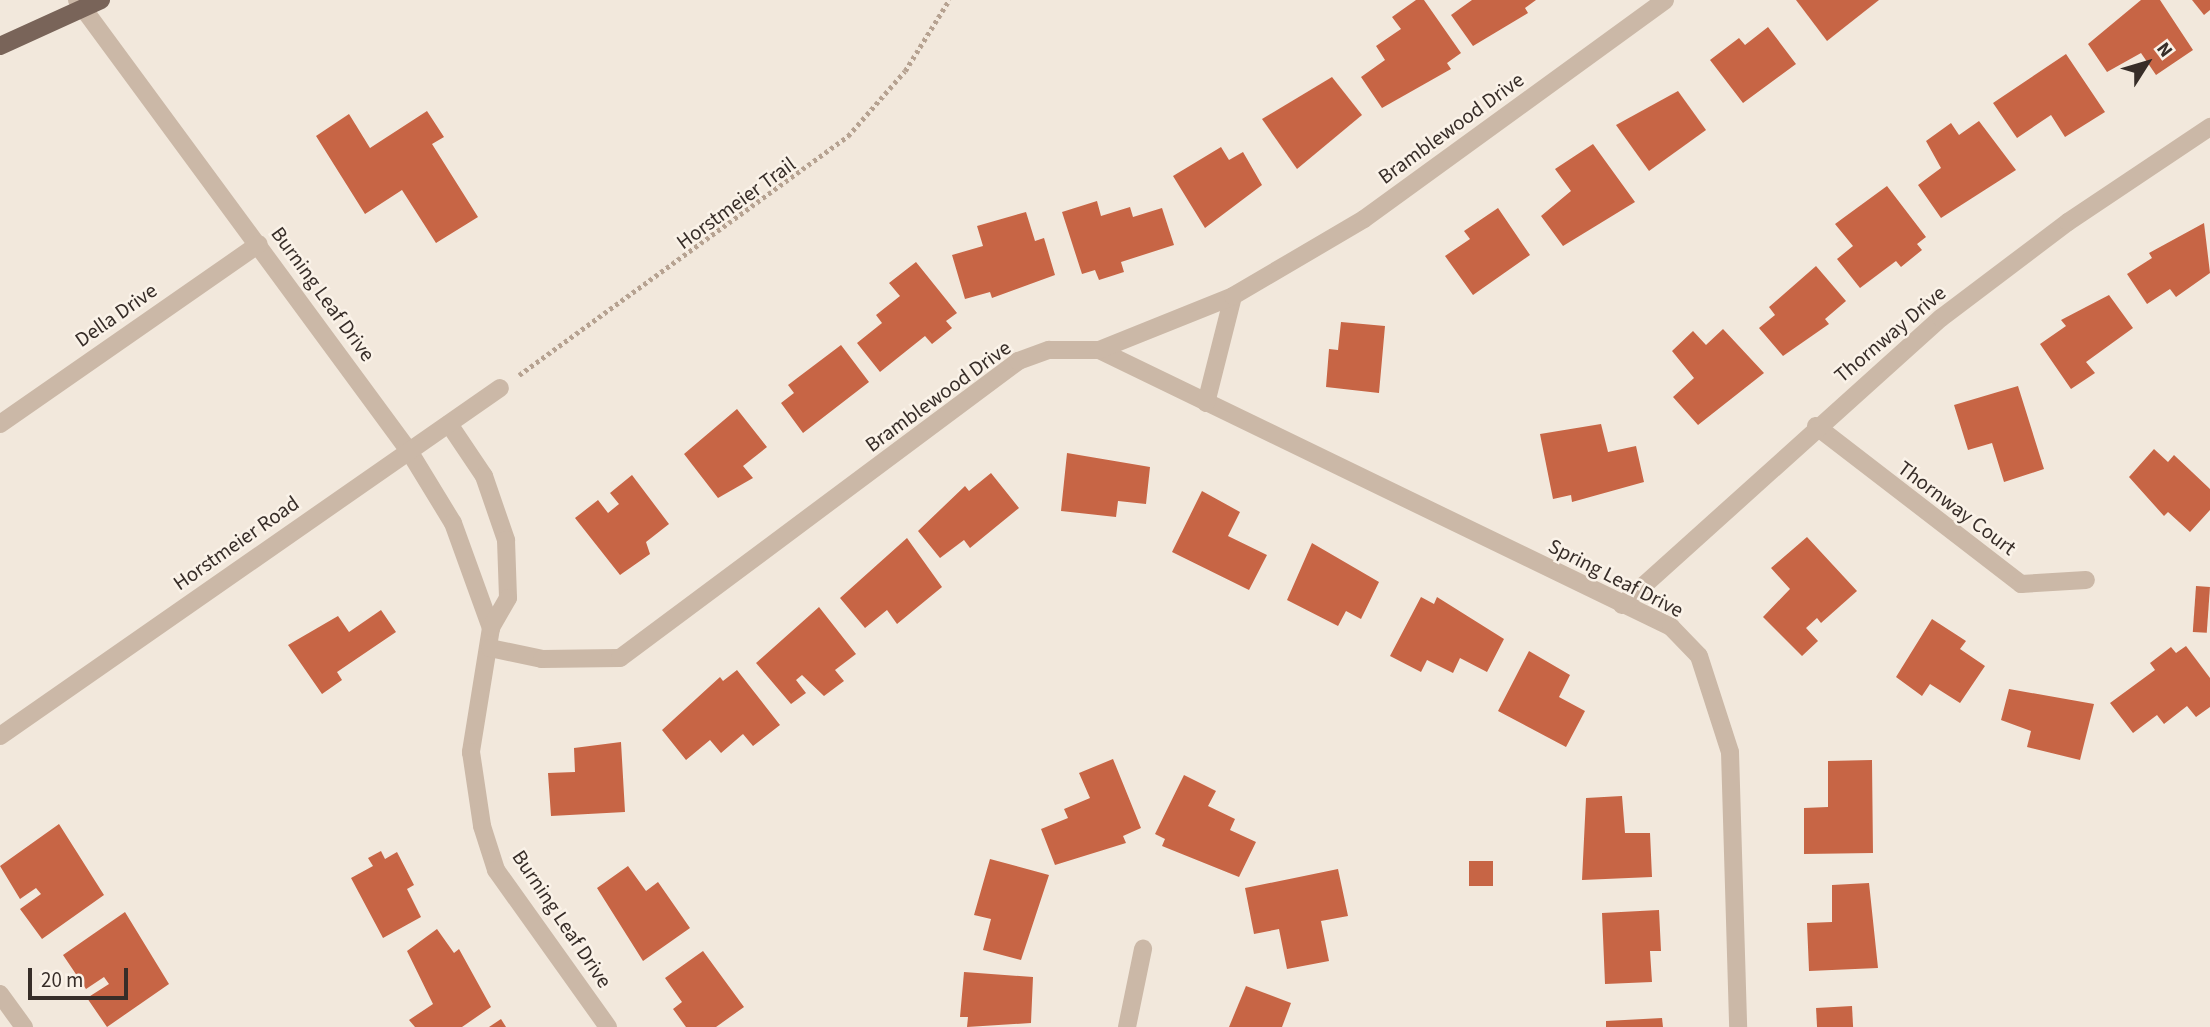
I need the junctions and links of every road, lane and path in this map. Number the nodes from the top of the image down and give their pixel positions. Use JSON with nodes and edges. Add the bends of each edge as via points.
{"nodes":[{"id":1,"x":101,"y":0,"type":"edge"},
{"id":2,"x":949,"y":0,"type":"edge"},
{"id":3,"x":1665,"y":0,"type":"edge"},
{"id":4,"x":80,"y":4,"type":"edge"},
{"id":5,"x":0,"y":46,"type":"edge"},
{"id":6,"x":2210,"y":127,"type":"edge"},
{"id":7,"x":259,"y":244,"type":"junction"},
{"id":8,"x":1233,"y":296,"type":"junction"},
{"id":9,"x":1099,"y":350,"type":"junction"},
{"id":10,"x":500,"y":388,"type":"joint"},
{"id":11,"x":1206,"y":403,"type":"junction"},
{"id":12,"x":0,"y":424,"type":"edge"},
{"id":13,"x":449,"y":424,"type":"junction"},
{"id":14,"x":1816,"y":426,"type":"junction"},
{"id":15,"x":409,"y":451,"type":"junction"},
{"id":16,"x":2086,"y":580,"type":"dead end"},
{"id":17,"x":1622,"y":605,"type":"junction"},
{"id":18,"x":491,"y":628,"type":"junction"},
{"id":19,"x":490,"y":648,"type":"junction"},
{"id":20,"x":0,"y":736,"type":"edge"},
{"id":21,"x":1143,"y":949,"type":"dead end"},
{"id":22,"x":0,"y":994,"type":"edge"},
{"id":23,"x":24,"y":1027,"type":"edge"},
{"id":24,"x":608,"y":1027,"type":"edge"},
{"id":25,"x":1126,"y":1027,"type":"edge"},
{"id":26,"x":1738,"y":1027,"type":"edge"}],
"edges":[{"from":1,"to":4,"type":"main road"},
{"from":2,"to":10,"type":"path","name":"Horstmeier Trail","via":[[897,81],[848,136]]},
{"from":3,"to":8,"type":"street","name":"Bramblewood Drive","via":[[1364,219]]},
{"from":4,"to":5,"type":"main road"},
{"from":4,"to":7,"type":"street","name":"Burning Leaf Drive"},
{"from":6,"to":14,"type":"street","name":"Thornway Drive","via":[[1973,294]]},
{"from":7,"to":12,"type":"street","name":"Della Drive"},
{"from":7,"to":15,"type":"street","name":"Burning Leaf Drive"},
{"from":8,"to":9,"type":"street","name":"Bramblewood Drive"},
{"from":8,"to":11,"type":"street"},
{"from":9,"to":11,"type":"street","name":"Spring Leaf Drive"},
{"from":9,"to":19,"type":"street","name":"Bramblewood Drive","via":[[1049,350],[1018,361],[620,658],[542,659]]},
{"from":10,"to":13,"type":"street","name":"Horstmeier Road"},
{"from":11,"to":17,"type":"street","name":"Spring Leaf Drive"},
{"from":13,"to":15,"type":"street","name":"Horstmeier Road"},
{"from":13,"to":18,"type":"street","name":"Burning Leaf Drive","via":[[484,476],[506,540],[508,598]]},
{"from":14,"to":16,"type":"street","name":"Thornway Court","via":[[2021,584]]},
{"from":14,"to":17,"type":"street","name":"Thornway Drive"},
{"from":15,"to":18,"type":"street","name":"Burning Leaf Drive","via":[[453,523]]},
{"from":15,"to":20,"type":"street","name":"Horstmeier Road"},
{"from":17,"to":26,"type":"street","name":"Spring Leaf Drive","via":[[1671,627],[1699,656],[1730,752]]},
{"from":18,"to":19,"type":"street","name":"Burning Leaf Drive"},
{"from":19,"to":24,"type":"street","name":"Burning Leaf Drive","via":[[471,752],[482,826],[496,870]]},
{"from":21,"to":25,"type":"street"},
{"from":22,"to":23,"type":"street"}]}
